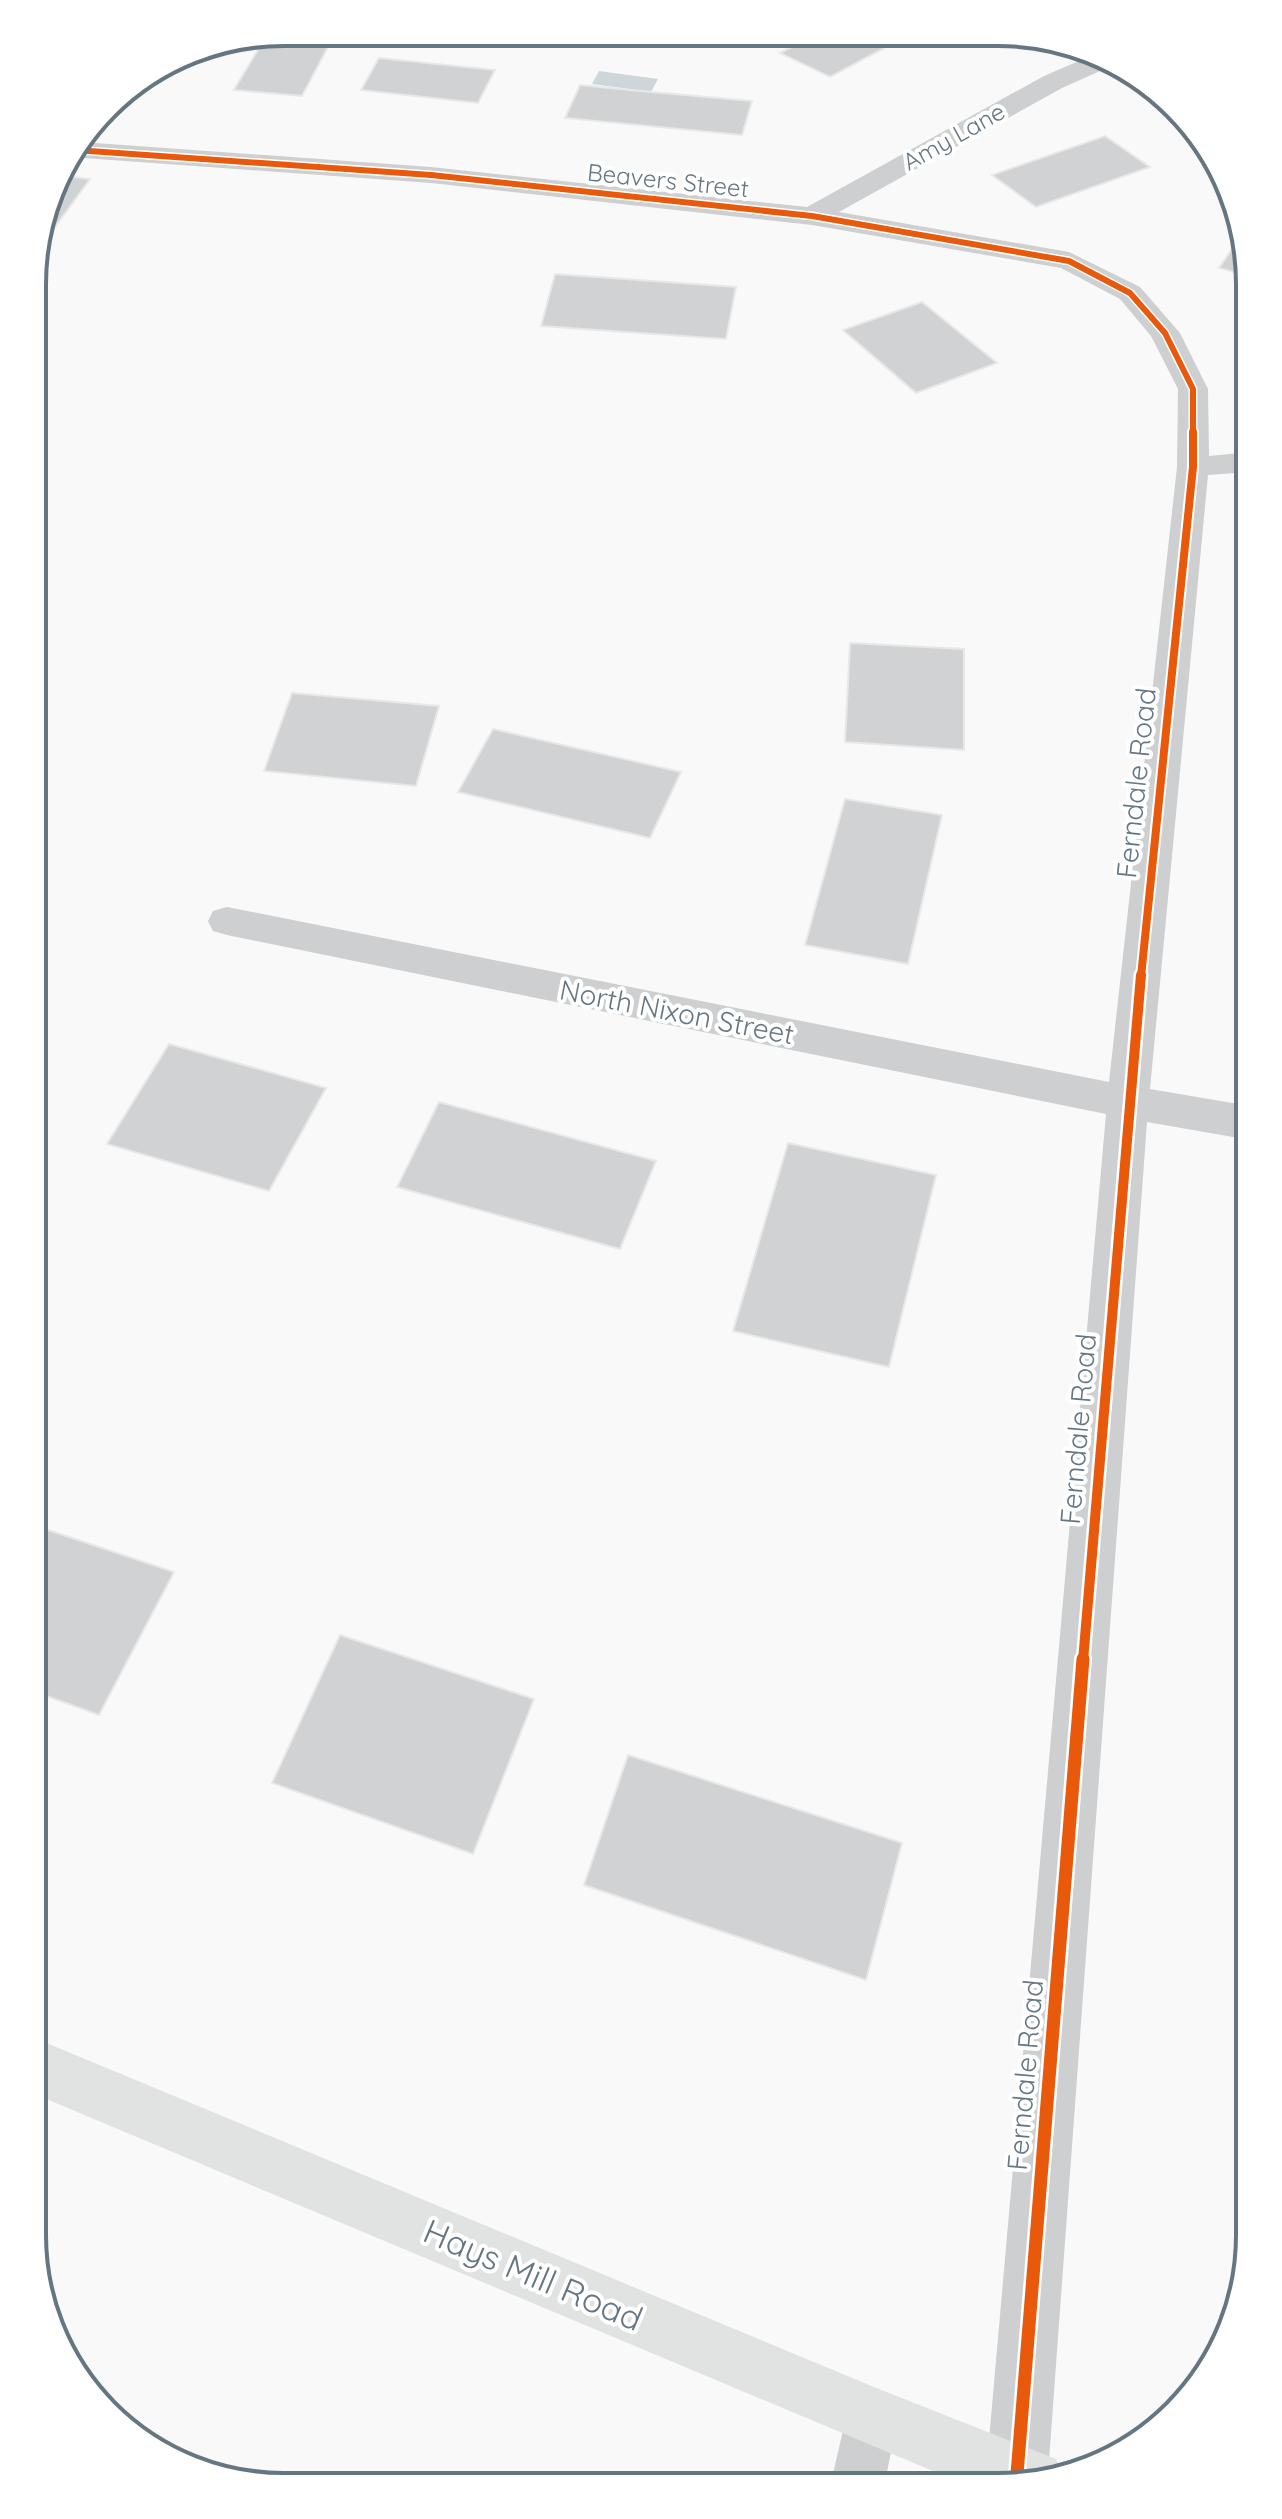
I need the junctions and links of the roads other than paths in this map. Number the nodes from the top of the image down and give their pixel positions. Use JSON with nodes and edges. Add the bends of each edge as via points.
{"nodes":[{"id":1,"x":1091,"y":66,"type":"edge"},
{"id":2,"x":87,"y":151,"type":"edge"},
{"id":3,"x":812,"y":216,"type":"junction"},
{"id":4,"x":1193,"y":389,"type":"joint"},
{"id":5,"x":1236,"y":463,"type":"edge"},
{"id":6,"x":1193,"y":467,"type":"junction"},
{"id":7,"x":227,"y":921,"type":"dead end"},
{"id":8,"x":1128,"y":1102,"type":"junction"},
{"id":9,"x":1236,"y":1121,"type":"edge"},
{"id":10,"x":46,"y":2071,"type":"edge"},
{"id":11,"x":872,"y":2417,"type":"junction"},
{"id":12,"x":1027,"y":2470,"type":"edge"},
{"id":13,"x":1011,"y":2472,"type":"edge"},
{"id":14,"x":860,"y":2473,"type":"edge"}],
"edges":[{"from":1,"to":3,"type":"street","name":"Amy Lane"},
{"from":2,"to":3,"type":"street","name":"Beavers Street","via":[[431,175]]},
{"from":3,"to":4,"type":"street","name":"Beavers Street","via":[[1069,261],[1130,293],[1165,333]]},
{"from":4,"to":6,"type":"street","name":"Ferndale Road"},
{"from":5,"to":6,"type":"street"},
{"from":6,"to":8,"type":"street","name":"Ferndale Road"},
{"from":7,"to":8,"type":"street","name":"North Nixon Street"},
{"from":8,"to":9,"type":"street","name":"North Nixon Street"},
{"from":8,"to":12,"type":"street","name":"Ferndale Road"},
{"from":10,"to":11,"type":"street","name":"Hays Mill Road"},
{"from":11,"to":13,"type":"street","name":"Hays Mill Road"},
{"from":11,"to":14,"type":"lane"}]}
